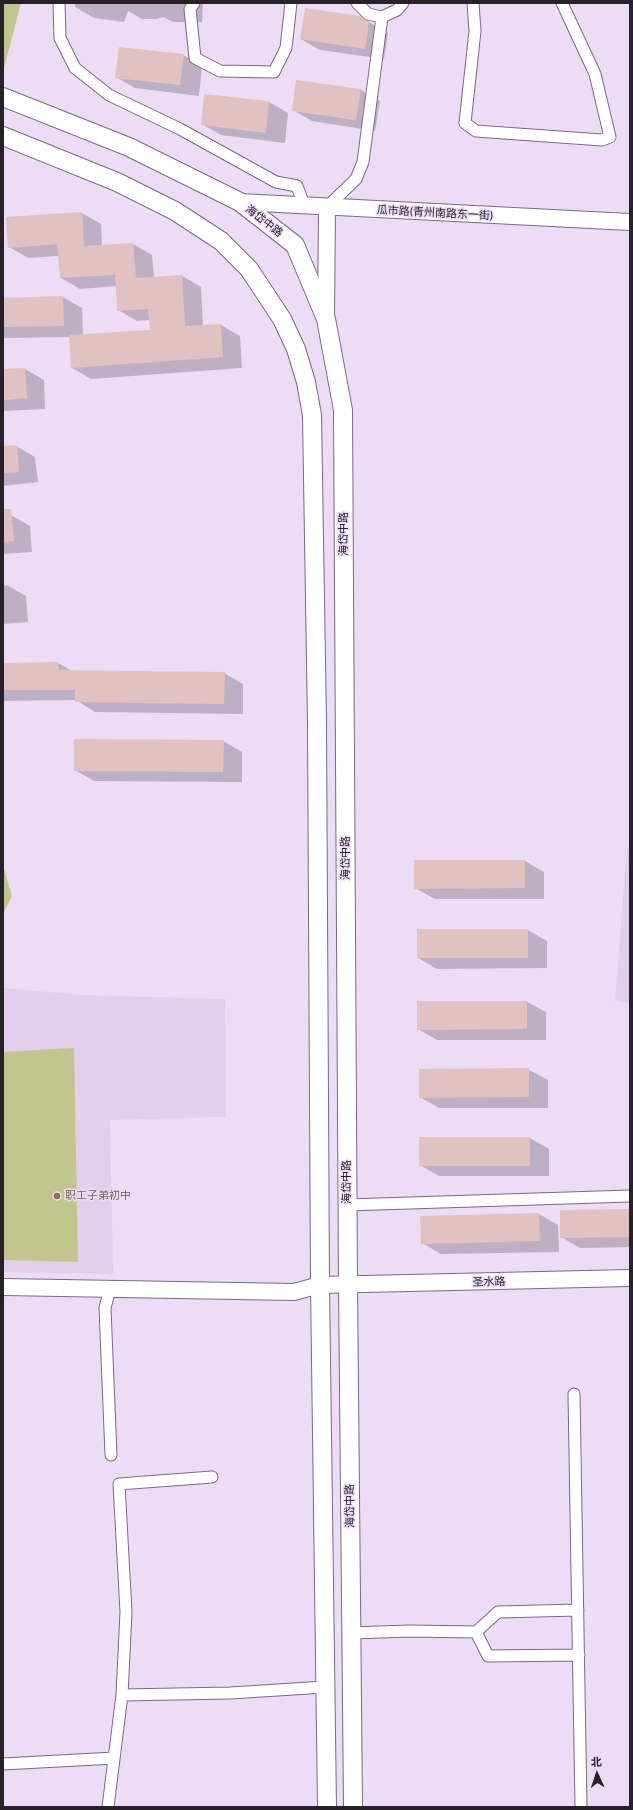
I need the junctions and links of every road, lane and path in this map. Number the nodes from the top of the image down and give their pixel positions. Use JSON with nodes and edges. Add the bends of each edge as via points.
{"nodes":[{"id":1,"x":59,"y":3,"type":"edge"},
{"id":2,"x":194,"y":3,"type":"edge"},
{"id":3,"x":291,"y":3,"type":"edge"},
{"id":4,"x":358,"y":3,"type":"edge"},
{"id":5,"x":403,"y":3,"type":"edge"},
{"id":6,"x":473,"y":3,"type":"edge"},
{"id":7,"x":562,"y":3,"type":"edge"},
{"id":8,"x":382,"y":17,"type":"junction"},
{"id":9,"x":3,"y":97,"type":"edge"},
{"id":10,"x":3,"y":136,"type":"edge"},
{"id":11,"x":240,"y":202,"type":"junction"},
{"id":12,"x":304,"y":205,"type":"junction"},
{"id":13,"x":327,"y":207,"type":"junction"},
{"id":14,"x":630,"y":222,"type":"edge"},
{"id":15,"x":326,"y":319,"type":"junction"},
{"id":16,"x":630,"y":1196,"type":"edge"},
{"id":17,"x":348,"y":1205,"type":"junction"},
{"id":18,"x":630,"y":1278,"type":"edge"},
{"id":19,"x":320,"y":1285,"type":"junction"},
{"id":20,"x":348,"y":1285,"type":"junction"},
{"id":21,"x":3,"y":1287,"type":"edge"},
{"id":22,"x":110,"y":1289,"type":"junction"},
{"id":23,"x":574,"y":1394,"type":"dead end"},
{"id":24,"x":111,"y":1455,"type":"dead end"},
{"id":25,"x":212,"y":1477,"type":"dead end"},
{"id":26,"x":578,"y":1610,"type":"junction"},
{"id":27,"x":476,"y":1632,"type":"junction"},
{"id":28,"x":351,"y":1633,"type":"junction"},
{"id":29,"x":579,"y":1655,"type":"junction"},
{"id":30,"x":325,"y":1687,"type":"junction"},
{"id":31,"x":122,"y":1696,"type":"junction"},
{"id":32,"x":114,"y":1758,"type":"junction"},
{"id":33,"x":3,"y":1764,"type":"edge"},
{"id":34,"x":108,"y":1807,"type":"edge"},
{"id":35,"x":327,"y":1807,"type":"edge"},
{"id":36,"x":353,"y":1807,"type":"edge"},
{"id":37,"x":581,"y":1807,"type":"edge"}],
"edges":[{"from":1,"to":12,"type":"street","via":[[60,38],[75,68],[109,95],[180,129],[276,182],[297,186]]},
{"from":2,"to":3,"type":"street","via":[[190,9],[195,58],[220,71],[274,72],[286,48]]},
{"from":4,"to":8,"type":"street","via":[[368,14]]},
{"from":5,"to":8,"type":"street","via":[[397,10]]},
{"from":6,"to":7,"type":"street","via":[[475,31],[465,123],[476,131],[602,140],[610,137],[595,74]]},
{"from":8,"to":13,"type":"street","via":[[363,162],[356,179]]},
{"from":9,"to":11,"type":"main road","name":"海岱中路","via":[[129,147]]},
{"from":10,"to":19,"type":"main road","via":[[117,182],[175,212],[221,241],[249,269],[282,319],[296,349],[306,382],[313,431]]},
{"from":11,"to":12,"type":"street","name":"瓜市路(青州南路东一街)"},
{"from":11,"to":15,"type":"main road","name":"海岱中路","via":[[295,245]]},
{"from":12,"to":13,"type":"street","name":"瓜市路(青州南路东一街)"},
{"from":13,"to":14,"type":"street","name":"瓜市路(青州南路东一街)"},
{"from":13,"to":15,"type":"street"},
{"from":15,"to":17,"type":"main road","name":"海岱中路","via":[[343,410]]},
{"from":16,"to":17,"type":"street"},
{"from":17,"to":20,"type":"main road","name":"海岱中路"},
{"from":18,"to":20,"type":"street","name":"圣水路"},
{"from":19,"to":20,"type":"street","name":"圣水路"},
{"from":19,"to":22,"type":"street","name":"圣水路","via":[[294,1292]]},
{"from":19,"to":30,"type":"main road"},
{"from":20,"to":28,"type":"main road","name":"海岱中路"},
{"from":21,"to":22,"type":"street","name":"圣水路"},
{"from":22,"to":24,"type":"street","via":[[105,1308]]},
{"from":23,"to":26,"type":"street"},
{"from":25,"to":31,"type":"street","via":[[119,1484],[126,1612]]},
{"from":26,"to":27,"type":"street","via":[[498,1612]]},
{"from":26,"to":29,"type":"street"},
{"from":27,"to":28,"type":"street"},
{"from":27,"to":29,"type":"street","via":[[488,1656]]},
{"from":28,"to":36,"type":"main road","name":"海岱中路"},
{"from":29,"to":37,"type":"street"},
{"from":30,"to":31,"type":"street"},
{"from":30,"to":35,"type":"main road"},
{"from":31,"to":32,"type":"street"},
{"from":32,"to":33,"type":"street"},
{"from":32,"to":34,"type":"street"}]}
